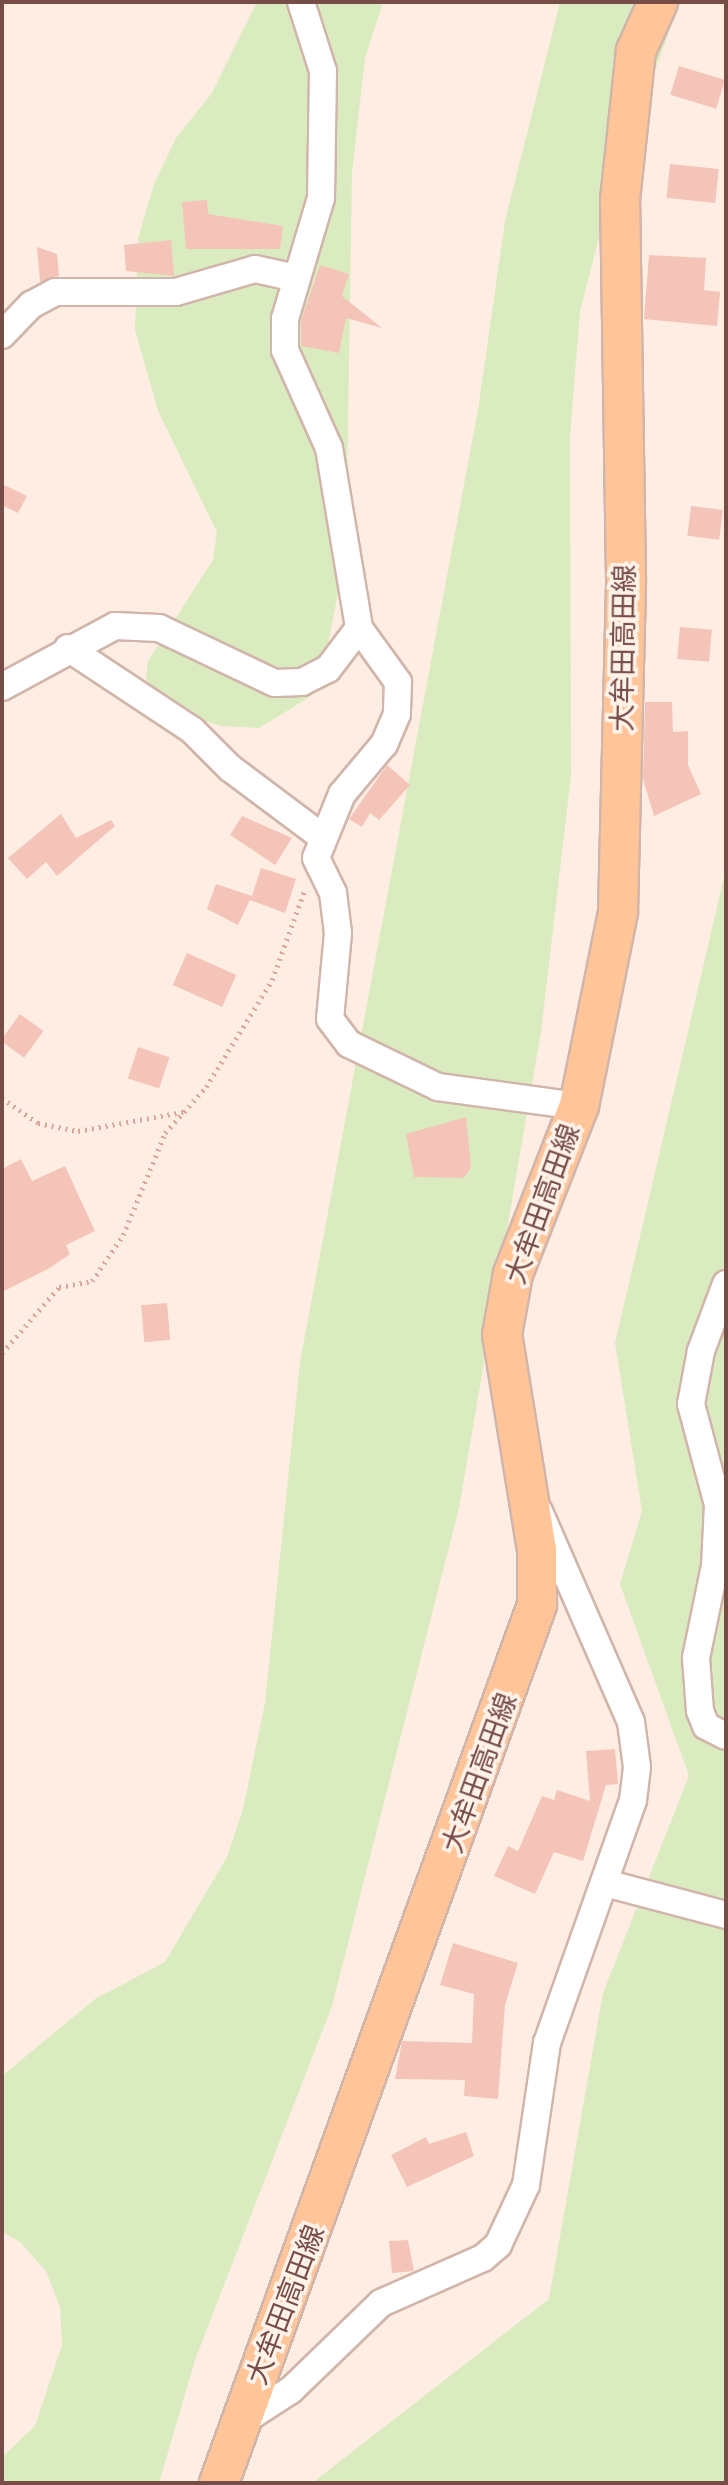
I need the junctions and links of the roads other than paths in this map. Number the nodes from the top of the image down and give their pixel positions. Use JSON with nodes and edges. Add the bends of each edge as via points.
{"nodes":[{"id":1,"x":301,"y":2,"type":"edge"},
{"id":2,"x":658,"y":2,"type":"edge"},
{"id":3,"x":296,"y":278,"type":"junction"},
{"id":4,"x":3,"y":338,"type":"edge"},
{"id":5,"x":359,"y":628,"type":"junction"},
{"id":6,"x":68,"y":648,"type":"junction"},
{"id":7,"x":2,"y":687,"type":"edge"},
{"id":8,"x":319,"y":847,"type":"junction"},
{"id":9,"x":579,"y":1106,"type":"junction"},
{"id":10,"x":726,"y":1284,"type":"edge"},
{"id":11,"x":526,"y":1488,"type":"junction"},
{"id":12,"x":726,"y":1736,"type":"edge"},
{"id":13,"x":605,"y":1883,"type":"junction"},
{"id":14,"x":726,"y":1915,"type":"edge"},
{"id":15,"x":243,"y":2421,"type":"junction"},
{"id":16,"x":219,"y":2483,"type":"edge"}],
"edges":[{"from":1,"to":3,"type":"street","via":[[323,71],[321,198]]},
{"from":2,"to":9,"type":"main road","name":"大牟田高田線","via":[[636,51],[620,200],[626,578],[618,912]]},
{"from":3,"to":4,"type":"street","via":[[255,270],[176,292],[55,292],[31,305]]},
{"from":3,"to":5,"type":"street","via":[[285,319],[285,350],[329,448]]},
{"from":5,"to":6,"type":"street","via":[[328,669],[302,682],[275,683],[159,628],[115,626]]},
{"from":5,"to":8,"type":"street","via":[[398,682],[397,714],[384,744],[342,794]]},
{"from":6,"to":7,"type":"street"},
{"from":6,"to":8,"type":"street","via":[[192,730]]},
{"from":8,"to":9,"type":"street","via":[[333,893],[338,933],[330,1019],[349,1044],[438,1087]]},
{"from":9,"to":11,"type":"main road","name":"大牟田高田線","via":[[513,1274],[502,1335]]},
{"from":10,"to":12,"type":"street","via":[[701,1351],[691,1404],[718,1505],[715,1566],[696,1658],[700,1712],[706,1726]]},
{"from":11,"to":13,"type":"street","via":[[588,1612],[631,1722],[633,1800]]},
{"from":11,"to":15,"type":"main road","name":"大牟田高田線","via":[[537,1591],[526,1648]]},
{"from":13,"to":14,"type":"street"},
{"from":13,"to":15,"type":"street","via":[[547,2043],[526,2185],[498,2245],[483,2259],[381,2303],[291,2390]]},
{"from":15,"to":16,"type":"main road","name":"大牟田高田線"}]}
